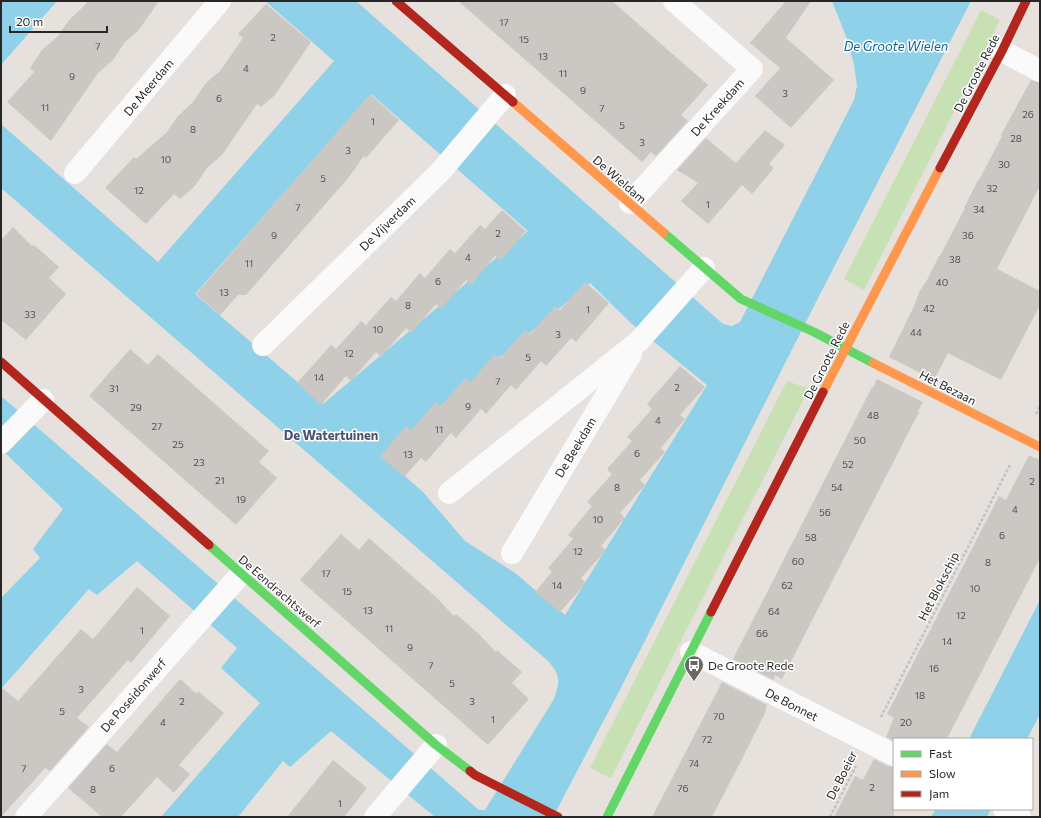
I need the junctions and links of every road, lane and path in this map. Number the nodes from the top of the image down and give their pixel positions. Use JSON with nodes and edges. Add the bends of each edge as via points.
{"nodes":[{"id":1,"x":220,"y":1,"type":"edge"},
{"id":2,"x":396,"y":1,"type":"edge"},
{"id":3,"x":674,"y":1,"type":"edge"},
{"id":4,"x":1026,"y":1,"type":"edge"},
{"id":5,"x":1002,"y":51,"type":"junction"},
{"id":6,"x":1040,"y":71,"type":"edge"},
{"id":7,"x":500,"y":102,"type":"junction"},
{"id":8,"x":75,"y":173,"type":"dead end"},
{"id":9,"x":630,"y":203,"type":"junction"},
{"id":10,"x":698,"y":274,"type":"junction"},
{"id":11,"x":639,"y":341,"type":"junction"},
{"id":12,"x":263,"y":345,"type":"dead end"},
{"id":13,"x":845,"y":349,"type":"junction"},
{"id":14,"x":1,"y":362,"type":"edge"},
{"id":15,"x":37,"y":406,"type":"junction"},
{"id":16,"x":1024,"y":438,"type":"junction"},
{"id":17,"x":1,"y":443,"type":"edge"},
{"id":18,"x":1040,"y":447,"type":"edge"},
{"id":19,"x":449,"y":492,"type":"dead end"},
{"id":20,"x":512,"y":553,"type":"dead end"},
{"id":21,"x":237,"y":578,"type":"junction"},
{"id":22,"x":691,"y":652,"type":"junction"},
{"id":23,"x":868,"y":742,"type":"junction"},
{"id":24,"x":432,"y":750,"type":"junction"},
{"id":25,"x":893,"y":754,"type":"edge"},
{"id":26,"x":1006,"y":810,"type":"edge"},
{"id":27,"x":26,"y":817,"type":"edge"},
{"id":28,"x":375,"y":817,"type":"edge"},
{"id":29,"x":558,"y":817,"type":"edge"},
{"id":30,"x":607,"y":817,"type":"edge"},
{"id":31,"x":830,"y":817,"type":"edge"},
{"id":32,"x":1020,"y":817,"type":"edge"}],
"edges":[{"from":1,"to":8,"type":"street","name":"De Meerdam"},
{"from":2,"to":7,"type":"street","name":"De Wieldam"},
{"from":3,"to":9,"type":"street","name":"De Kreekdam","via":[[752,69]]},
{"from":4,"to":5,"type":"street","name":"De Groote Rede"},
{"from":5,"to":6,"type":"street"},
{"from":5,"to":13,"type":"street","name":"De Groote Rede"},
{"from":7,"to":9,"type":"street","name":"De Wieldam"},
{"from":7,"to":12,"type":"street","name":"De Vijverdam","via":[[441,171]]},
{"from":9,"to":10,"type":"street","name":"De Wieldam"},
{"from":10,"to":11,"type":"street","name":"De Beekdam"},
{"from":10,"to":13,"type":"street","name":"De Wieldam","via":[[741,299]]},
{"from":11,"to":19,"type":"street","name":"De Beekdam"},
{"from":11,"to":20,"type":"street","name":"De Beekdam"},
{"from":13,"to":16,"type":"street","name":"Het Bezaan"},
{"from":13,"to":22,"type":"street","name":"De Groote Rede"},
{"from":14,"to":15,"type":"street","name":"De Eendrachtswerf"},
{"from":15,"to":17,"type":"street"},
{"from":15,"to":21,"type":"street","name":"De Eendrachtswerf"},
{"from":16,"to":18,"type":"street","name":"Het Bezaan"},
{"from":16,"to":23,"type":"path","name":"Het Blokschip"},
{"from":21,"to":24,"type":"street","name":"De Eendrachtswerf"},
{"from":21,"to":27,"type":"street","name":"De Poseidonwerf"},
{"from":22,"to":23,"type":"street","name":"De Bonnet"},
{"from":22,"to":30,"type":"street","name":"De Groote Rede"},
{"from":23,"to":25,"type":"street","name":"De Bonnet"},
{"from":23,"to":31,"type":"path","name":"De Boeier"},
{"from":24,"to":28,"type":"street"},
{"from":24,"to":29,"type":"street","name":"De Eendrachtswerf","via":[[474,775]]},
{"from":26,"to":32,"type":"street"}]}
